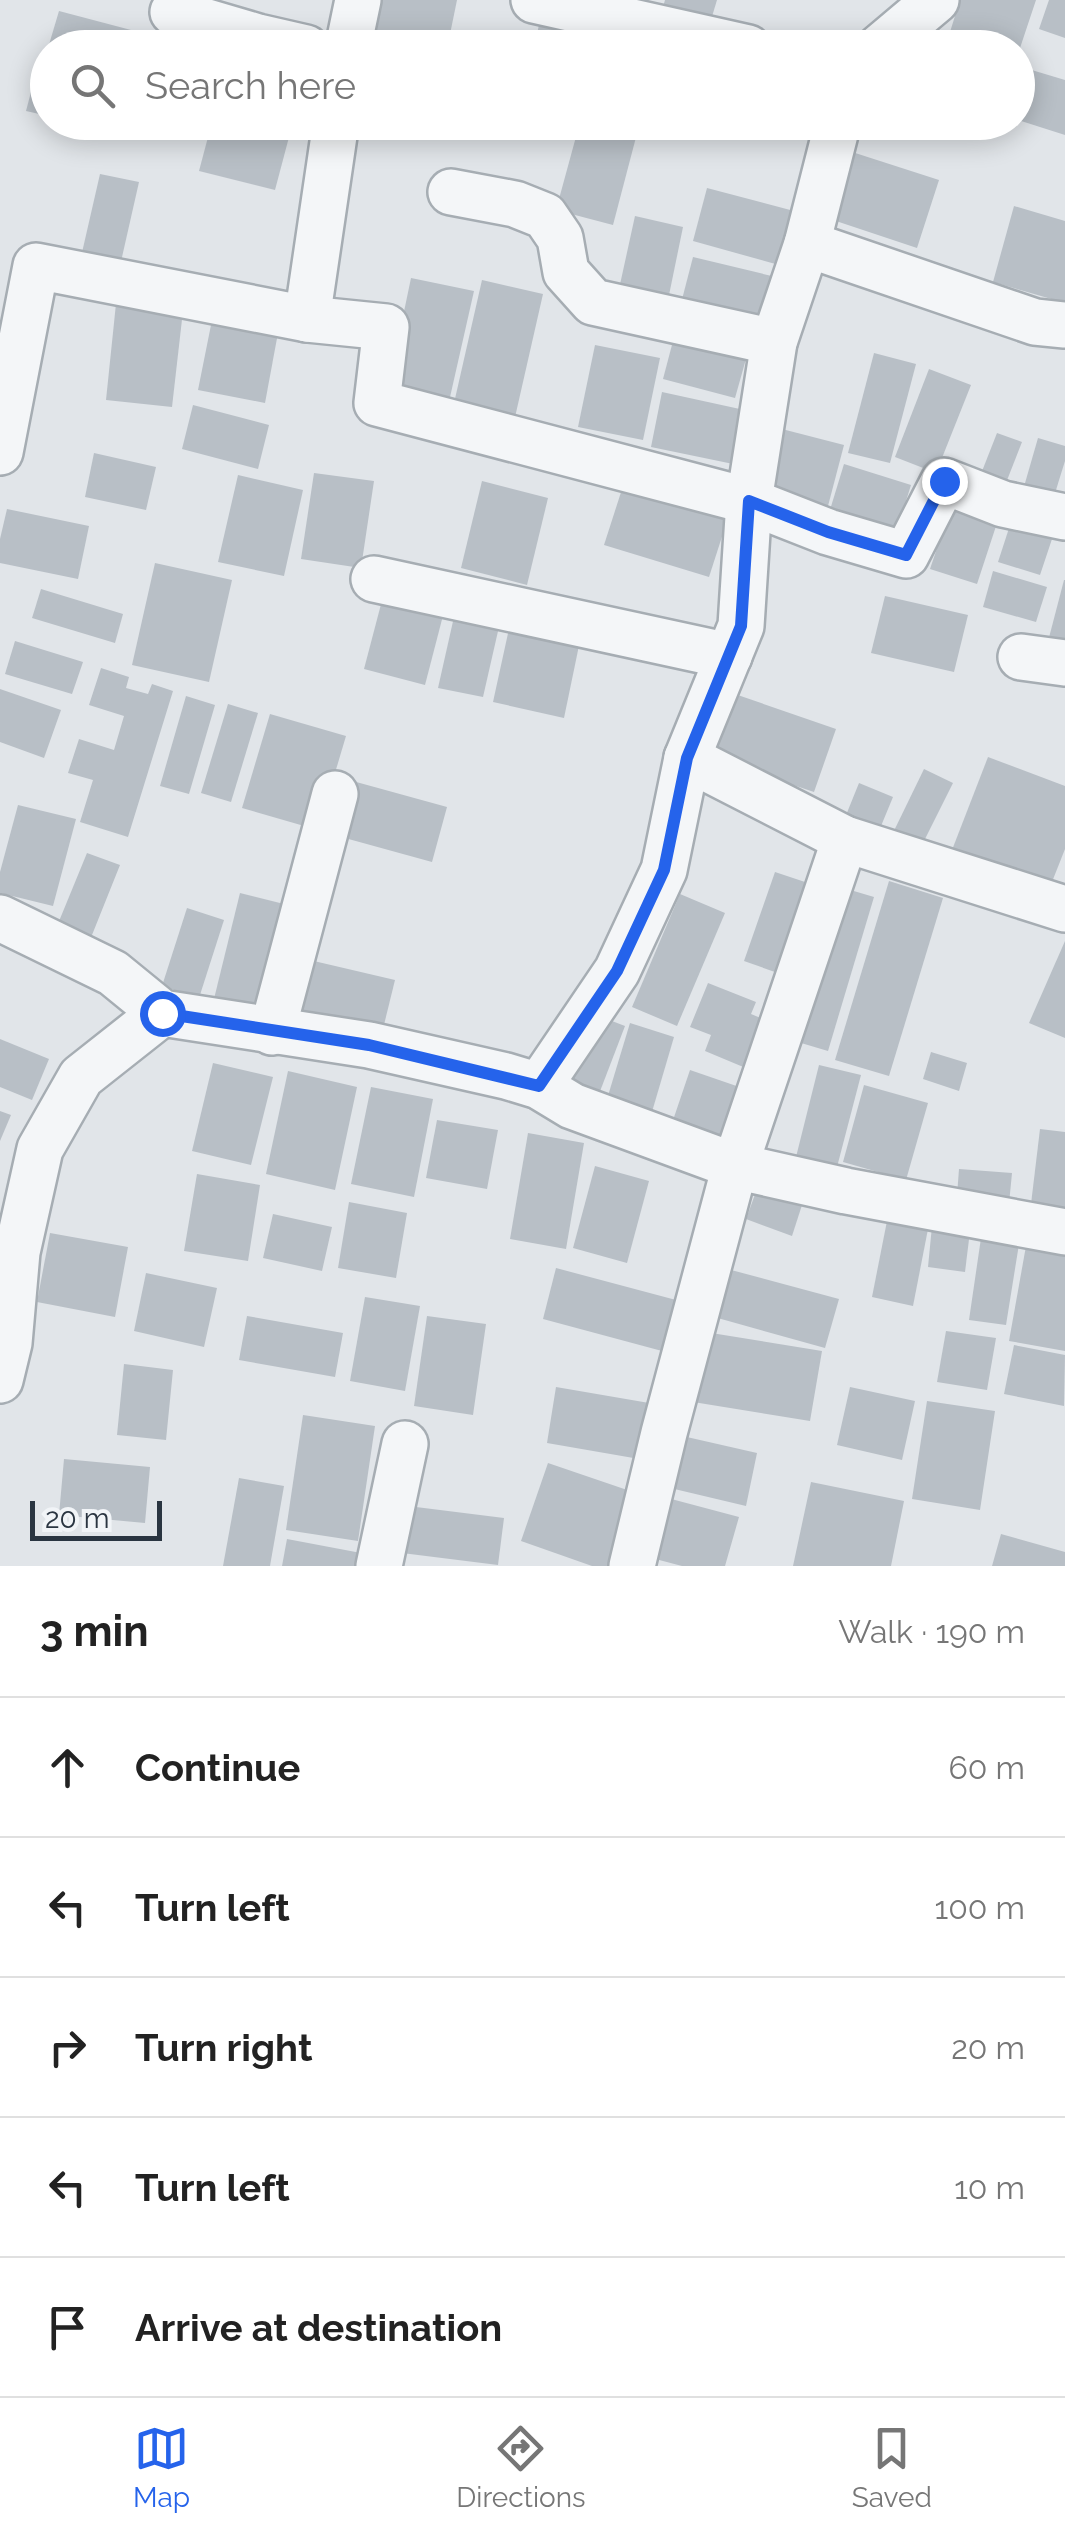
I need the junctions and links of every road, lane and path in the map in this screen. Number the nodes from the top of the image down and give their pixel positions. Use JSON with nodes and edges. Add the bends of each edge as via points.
{"nodes":[{"id":1,"x":358,"y":0,"type":"edge"},
{"id":2,"x":534,"y":0,"type":"edge"},
{"id":3,"x":936,"y":0,"type":"edge"},
{"id":4,"x":174,"y":12,"type":"dead end"},
{"id":5,"x":234,"y":30,"type":"edge"},
{"id":6,"x":352,"y":30,"type":"edge"},
{"id":7,"x":668,"y":30,"type":"edge"},
{"id":8,"x":900,"y":30,"type":"edge"},
{"id":9,"x":333,"y":140,"type":"edge"},
{"id":10,"x":833,"y":140,"type":"edge"},
{"id":11,"x":451,"y":192,"type":"dead end"},
{"id":12,"x":807,"y":244,"type":"junction"},
{"id":13,"x":308,"y":319,"type":"junction"},
{"id":14,"x":1065,"y":325,"type":"edge"},
{"id":15,"x":774,"y":342,"type":"junction"},
{"id":16,"x":2,"y":432,"type":"edge"},
{"id":17,"x":749,"y":501,"type":"junction"},
{"id":18,"x":1065,"y":518,"type":"edge"},
{"id":19,"x":374,"y":579,"type":"dead end"},
{"id":20,"x":729,"y":656,"type":"junction"},
{"id":21,"x":1021,"y":657,"type":"dead end"},
{"id":22,"x":1065,"y":664,"type":"edge"},
{"id":23,"x":687,"y":758,"type":"junction"},
{"id":24,"x":336,"y":794,"type":"dead end"},
{"id":25,"x":845,"y":839,"type":"junction"},
{"id":26,"x":1065,"y":909,"type":"edge"},
{"id":27,"x":0,"y":918,"type":"edge"},
{"id":28,"x":162,"y":1013,"type":"junction"},
{"id":29,"x":272,"y":1032,"type":"junction"},
{"id":30,"x":539,"y":1086,"type":"junction"},
{"id":31,"x":736,"y":1166,"type":"junction"},
{"id":32,"x":1065,"y":1232,"type":"edge"},
{"id":33,"x":0,"y":1380,"type":"edge"},
{"id":34,"x":404,"y":1444,"type":"dead end"},
{"id":35,"x":379,"y":1566,"type":"edge"},
{"id":36,"x":632,"y":1566,"type":"edge"}],
"edges":[{"from":1,"to":6,"type":"street"},
{"from":2,"to":7,"type":"street"},
{"from":3,"to":8,"type":"street"},
{"from":4,"to":5,"type":"street"},
{"from":9,"to":13,"type":"street"},
{"from":10,"to":12,"type":"street"},
{"from":11,"to":15,"type":"street","via":[[546,216],[560,238],[566,272],[593,302]]},
{"from":12,"to":14,"type":"street","via":[[1035,322]]},
{"from":12,"to":15,"type":"street"},
{"from":13,"to":16,"type":"street","via":[[36,266]]},
{"from":13,"to":17,"type":"street","via":[[386,328],[377,402]]},
{"from":15,"to":17,"type":"street"},
{"from":17,"to":18,"type":"street","via":[[906,555],[944,481]]},
{"from":17,"to":20,"type":"street","via":[[741,626]]},
{"from":19,"to":20,"type":"street"},
{"from":20,"to":23,"type":"street"},
{"from":21,"to":22,"type":"street"},
{"from":23,"to":25,"type":"street"},
{"from":23,"to":30,"type":"street","via":[[664,870],[617,971]]},
{"from":24,"to":29,"type":"street"},
{"from":25,"to":26,"type":"street"},
{"from":25,"to":31,"type":"street"},
{"from":27,"to":28,"type":"street","via":[[113,973]]},
{"from":28,"to":29,"type":"street"},
{"from":28,"to":33,"type":"street","via":[[81,1077],[40,1150],[17,1252]]},
{"from":29,"to":30,"type":"street","via":[[369,1045]]},
{"from":30,"to":31,"type":"street","via":[[572,1106]]},
{"from":31,"to":32,"type":"street"},
{"from":31,"to":36,"type":"street"},
{"from":34,"to":35,"type":"street"}]}
